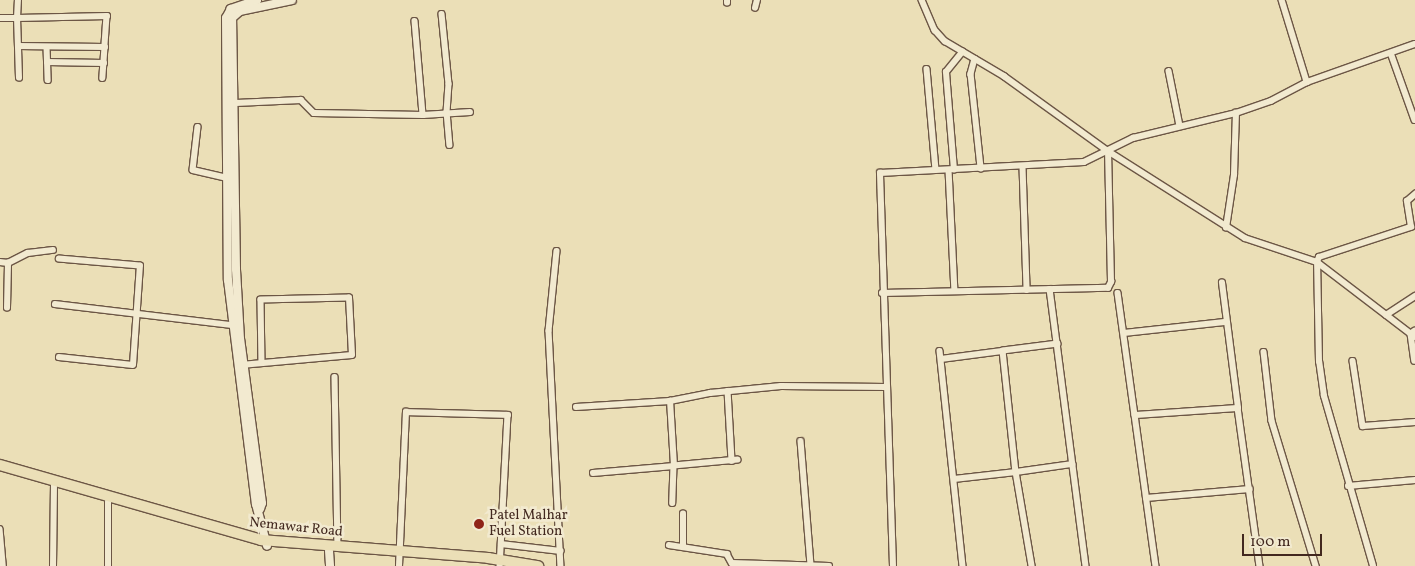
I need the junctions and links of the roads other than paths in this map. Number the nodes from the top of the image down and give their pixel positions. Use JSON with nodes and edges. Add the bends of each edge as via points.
{"nodes":[{"id":1,"x":18,"y":0,"type":"edge"},
{"id":2,"x":257,"y":0,"type":"edge"},
{"id":3,"x":292,"y":0,"type":"edge"},
{"id":4,"x":756,"y":0,"type":"edge"},
{"id":5,"x":922,"y":0,"type":"edge"},
{"id":6,"x":1282,"y":0,"type":"edge"},
{"id":7,"x":755,"y":8,"type":"dead end"},
{"id":8,"x":442,"y":14,"type":"dead end"},
{"id":9,"x":0,"y":18,"type":"edge"},
{"id":10,"x":18,"y":18,"type":"junction"},
{"id":11,"x":415,"y":21,"type":"dead end"},
{"id":12,"x":1415,"y":44,"type":"edge"},
{"id":13,"x":18,"y":46,"type":"junction"},
{"id":14,"x":47,"y":47,"type":"junction"},
{"id":15,"x":105,"y":47,"type":"junction"},
{"id":16,"x":962,"y":52,"type":"junction"},
{"id":17,"x":1390,"y":53,"type":"junction"},
{"id":18,"x":975,"y":59,"type":"junction"},
{"id":19,"x":47,"y":62,"type":"junction"},
{"id":20,"x":104,"y":63,"type":"junction"},
{"id":21,"x":928,"y":69,"type":"dead end"},
{"id":22,"x":1169,"y":71,"type":"dead end"},
{"id":23,"x":19,"y":78,"type":"dead end"},
{"id":24,"x":103,"y":78,"type":"dead end"},
{"id":25,"x":48,"y":80,"type":"dead end"},
{"id":26,"x":1307,"y":82,"type":"junction"},
{"id":27,"x":236,"y":103,"type":"junction"},
{"id":28,"x":447,"y":112,"type":"junction"},
{"id":29,"x":470,"y":112,"type":"dead end"},
{"id":30,"x":1236,"y":113,"type":"junction"},
{"id":31,"x":423,"y":115,"type":"junction"},
{"id":32,"x":1415,"y":120,"type":"edge"},
{"id":33,"x":1180,"y":126,"type":"junction"},
{"id":34,"x":198,"y":127,"type":"dead end"},
{"id":35,"x":226,"y":133,"type":"junction"},
{"id":36,"x":236,"y":133,"type":"junction"},
{"id":37,"x":450,"y":144,"type":"dead end"},
{"id":38,"x":1108,"y":151,"type":"junction"},
{"id":39,"x":981,"y":168,"type":"junction"},
{"id":40,"x":1023,"y":168,"type":"junction"},
{"id":41,"x":936,"y":170,"type":"junction"},
{"id":42,"x":951,"y":170,"type":"junction"},
{"id":43,"x":227,"y":178,"type":"junction"},
{"id":44,"x":1415,"y":194,"type":"edge"},
{"id":45,"x":1226,"y":228,"type":"junction"},
{"id":46,"x":53,"y":250,"type":"dead end"},
{"id":47,"x":557,"y":251,"type":"dead end"},
{"id":48,"x":59,"y":259,"type":"dead end"},
{"id":49,"x":0,"y":262,"type":"edge"},
{"id":50,"x":1317,"y":262,"type":"junction"},
{"id":51,"x":8,"y":263,"type":"junction"},
{"id":52,"x":1222,"y":283,"type":"dead end"},
{"id":53,"x":1050,"y":289,"type":"junction"},
{"id":54,"x":1027,"y":290,"type":"junction"},
{"id":55,"x":955,"y":291,"type":"junction"},
{"id":56,"x":882,"y":293,"type":"junction"},
{"id":57,"x":1118,"y":293,"type":"dead end"},
{"id":58,"x":1415,"y":296,"type":"edge"},
{"id":59,"x":55,"y":304,"type":"dead end"},
{"id":60,"x":7,"y":308,"type":"dead end"},
{"id":61,"x":138,"y":315,"type":"junction"},
{"id":62,"x":1386,"y":316,"type":"junction"},
{"id":63,"x":1226,"y":322,"type":"junction"},
{"id":64,"x":232,"y":325,"type":"junction"},
{"id":65,"x":1124,"y":332,"type":"junction"},
{"id":66,"x":1414,"y":334,"type":"edge"},
{"id":67,"x":1058,"y":344,"type":"junction"},
{"id":68,"x":940,"y":351,"type":"dead end"},
{"id":69,"x":1003,"y":351,"type":"junction"},
{"id":70,"x":1264,"y":352,"type":"dead end"},
{"id":71,"x":59,"y":357,"type":"dead end"},
{"id":72,"x":941,"y":359,"type":"junction"},
{"id":73,"x":1353,"y":360,"type":"dead end"},
{"id":74,"x":1415,"y":360,"type":"edge"},
{"id":75,"x":262,"y":363,"type":"junction"},
{"id":76,"x":240,"y":366,"type":"junction"},
{"id":77,"x":334,"y":377,"type":"dead end"},
{"id":78,"x":886,"y":387,"type":"junction"},
{"id":79,"x":728,"y":391,"type":"junction"},
{"id":80,"x":670,"y":401,"type":"junction"},
{"id":81,"x":576,"y":407,"type":"dead end"},
{"id":82,"x":1238,"y":408,"type":"junction"},
{"id":83,"x":1135,"y":415,"type":"junction"},
{"id":84,"x":1415,"y":422,"type":"edge"},
{"id":85,"x":801,"y":441,"type":"dead end"},
{"id":86,"x":1072,"y":464,"type":"junction"},
{"id":87,"x":0,"y":465,"type":"edge"},
{"id":88,"x":674,"y":466,"type":"junction"},
{"id":89,"x":0,"y":470,"type":"edge"},
{"id":90,"x":1016,"y":472,"type":"junction"},
{"id":91,"x":593,"y":473,"type":"dead end"},
{"id":92,"x":954,"y":480,"type":"junction"},
{"id":93,"x":1415,"y":480,"type":"edge"},
{"id":94,"x":54,"y":486,"type":"junction"},
{"id":95,"x":1348,"y":486,"type":"junction"},
{"id":96,"x":1250,"y":489,"type":"junction"},
{"id":97,"x":1146,"y":498,"type":"junction"},
{"id":98,"x":108,"y":502,"type":"junction"},
{"id":99,"x":673,"y":503,"type":"dead end"},
{"id":100,"x":683,"y":514,"type":"dead end"},
{"id":101,"x":0,"y":529,"type":"edge"},
{"id":102,"x":266,"y":543,"type":"junction"},
{"id":103,"x":501,"y":544,"type":"junction"},
{"id":104,"x":669,"y":545,"type":"dead end"},
{"id":105,"x":682,"y":546,"type":"junction"},
{"id":106,"x":334,"y":549,"type":"junction"},
{"id":107,"x":1,"y":550,"type":"edge"},
{"id":108,"x":561,"y":552,"type":"junction"},
{"id":109,"x":399,"y":558,"type":"edge"},
{"id":110,"x":501,"y":564,"type":"edge"},
{"id":111,"x":811,"y":565,"type":"edge"},
{"id":112,"x":3,"y":566,"type":"edge"},
{"id":113,"x":53,"y":566,"type":"edge"},
{"id":114,"x":108,"y":566,"type":"edge"},
{"id":115,"x":330,"y":566,"type":"edge"},
{"id":116,"x":538,"y":566,"type":"edge"},
{"id":117,"x":561,"y":566,"type":"edge"},
{"id":118,"x":829,"y":566,"type":"edge"},
{"id":119,"x":894,"y":566,"type":"edge"},
{"id":120,"x":963,"y":566,"type":"edge"},
{"id":121,"x":1032,"y":566,"type":"edge"},
{"id":122,"x":1086,"y":566,"type":"edge"},
{"id":123,"x":1156,"y":566,"type":"edge"},
{"id":124,"x":1260,"y":566,"type":"edge"},
{"id":125,"x":1316,"y":566,"type":"edge"},
{"id":126,"x":1373,"y":566,"type":"edge"}],
"edges":[{"from":1,"to":10,"type":"street"},
{"from":2,"to":35,"type":"street","via":[[228,13]]},
{"from":3,"to":27,"type":"street","via":[[233,15]]},
{"from":4,"to":7,"type":"street"},
{"from":5,"to":16,"type":"street","via":[[946,41]]},
{"from":6,"to":26,"type":"street"},
{"from":8,"to":28,"type":"street","via":[[449,84]]},
{"from":9,"to":10,"type":"street"},
{"from":10,"to":13,"type":"street"},
{"from":10,"to":15,"type":"street","via":[[107,16]]},
{"from":11,"to":31,"type":"street"},
{"from":12,"to":17,"type":"street"},
{"from":13,"to":14,"type":"street"},
{"from":13,"to":23,"type":"street"},
{"from":14,"to":15,"type":"street"},
{"from":14,"to":19,"type":"street"},
{"from":15,"to":20,"type":"street"},
{"from":16,"to":18,"type":"street"},
{"from":16,"to":42,"type":"street","via":[[946,72]]},
{"from":17,"to":26,"type":"street"},
{"from":17,"to":32,"type":"street"},
{"from":18,"to":38,"type":"street","via":[[1004,76]]},
{"from":18,"to":39,"type":"street","via":[[970,74]]},
{"from":19,"to":20,"type":"street"},
{"from":19,"to":25,"type":"street"},
{"from":20,"to":24,"type":"street"},
{"from":21,"to":41,"type":"street"},
{"from":22,"to":33,"type":"street"},
{"from":26,"to":30,"type":"street","via":[[1271,101]]},
{"from":27,"to":31,"type":"street","via":[[301,100],[314,113]]},
{"from":27,"to":36,"type":"street"},
{"from":28,"to":29,"type":"street"},
{"from":28,"to":31,"type":"street"},
{"from":28,"to":37,"type":"street"},
{"from":30,"to":33,"type":"street"},
{"from":30,"to":45,"type":"street","via":[[1234,175]]},
{"from":33,"to":38,"type":"street","via":[[1133,138]]},
{"from":34,"to":43,"type":"street","via":[[193,170]]},
{"from":35,"to":36,"type":"street"},
{"from":35,"to":43,"type":"street"},
{"from":36,"to":76,"type":"street","via":[[235,234]]},
{"from":38,"to":40,"type":"street","via":[[1084,162]]},
{"from":38,"to":45,"type":"street"},
{"from":38,"to":53,"type":"street","via":[[1112,282],[1108,288]]},
{"from":39,"to":40,"type":"street"},
{"from":39,"to":42,"type":"street"},
{"from":40,"to":54,"type":"street"},
{"from":41,"to":42,"type":"street"},
{"from":41,"to":56,"type":"street","via":[[880,173]]},
{"from":42,"to":55,"type":"street"},
{"from":43,"to":64,"type":"street"},
{"from":44,"to":50,"type":"street","via":[[1407,201],[1411,227],[1319,257]]},
{"from":45,"to":50,"type":"street"},
{"from":46,"to":51,"type":"street","via":[[28,253]]},
{"from":47,"to":108,"type":"street","via":[[549,331]]},
{"from":48,"to":61,"type":"street","via":[[140,266]]},
{"from":49,"to":51,"type":"street"},
{"from":50,"to":62,"type":"street"},
{"from":50,"to":95,"type":"street","via":[[1319,362],[1324,396]]},
{"from":51,"to":60,"type":"street"},
{"from":52,"to":63,"type":"street"},
{"from":53,"to":54,"type":"street"},
{"from":53,"to":67,"type":"street"},
{"from":54,"to":55,"type":"street"},
{"from":55,"to":56,"type":"street"},
{"from":56,"to":78,"type":"street"},
{"from":57,"to":65,"type":"street"},
{"from":58,"to":62,"type":"street"},
{"from":59,"to":61,"type":"street"},
{"from":61,"to":64,"type":"street"},
{"from":61,"to":71,"type":"street","via":[[133,365]]},
{"from":62,"to":66,"type":"street"},
{"from":63,"to":65,"type":"street"},
{"from":63,"to":82,"type":"street"},
{"from":64,"to":76,"type":"street"},
{"from":65,"to":83,"type":"street"},
{"from":66,"to":74,"type":"street"},
{"from":67,"to":69,"type":"street"},
{"from":67,"to":86,"type":"street"},
{"from":68,"to":72,"type":"street"},
{"from":69,"to":72,"type":"street"},
{"from":69,"to":90,"type":"street"},
{"from":70,"to":125,"type":"street","via":[[1272,421]]},
{"from":72,"to":92,"type":"street"},
{"from":73,"to":84,"type":"street","via":[[1363,426]]},
{"from":75,"to":75,"type":"street","via":[[352,355],[350,298],[261,300]]},
{"from":75,"to":76,"type":"street"},
{"from":76,"to":102,"type":"street","via":[[256,504],[260,509]]},
{"from":77,"to":106,"type":"street"},
{"from":78,"to":79,"type":"street","via":[[781,386]]},
{"from":78,"to":119,"type":"street"},
{"from":79,"to":80,"type":"street"},
{"from":79,"to":88,"type":"street","via":[[735,461]]},
{"from":80,"to":81,"type":"street"},
{"from":80,"to":88,"type":"street"},
{"from":82,"to":83,"type":"street"},
{"from":82,"to":96,"type":"street"},
{"from":83,"to":97,"type":"street"},
{"from":85,"to":111,"type":"street"},
{"from":86,"to":90,"type":"street"},
{"from":86,"to":122,"type":"street"},
{"from":87,"to":102,"type":"highway","name":"Nemawar Road"},
{"from":88,"to":91,"type":"street"},
{"from":88,"to":99,"type":"street"},
{"from":89,"to":94,"type":"highway","name":"Nemawar Road"},
{"from":90,"to":92,"type":"street"},
{"from":90,"to":121,"type":"street"},
{"from":92,"to":120,"type":"street"},
{"from":93,"to":95,"type":"street"},
{"from":94,"to":98,"type":"highway","name":"Nemawar Road"},
{"from":94,"to":113,"type":"street"},
{"from":95,"to":126,"type":"street"},
{"from":96,"to":97,"type":"street"},
{"from":96,"to":124,"type":"street"},
{"from":97,"to":123,"type":"street"},
{"from":98,"to":102,"type":"highway","name":"Nemawar Road"},
{"from":98,"to":114,"type":"street"},
{"from":100,"to":105,"type":"street"},
{"from":101,"to":107,"type":"street"},
{"from":102,"to":106,"type":"highway","name":"Nemawar Road"},
{"from":103,"to":108,"type":"street"},
{"from":103,"to":109,"type":"street","via":[[508,415],[406,412]]},
{"from":103,"to":110,"type":"street"},
{"from":104,"to":105,"type":"street"},
{"from":105,"to":111,"type":"street","via":[[727,554],[732,563]]},
{"from":106,"to":109,"type":"highway","name":"Nemawar Road"},
{"from":106,"to":115,"type":"street"},
{"from":107,"to":112,"type":"street"},
{"from":108,"to":117,"type":"street"},
{"from":109,"to":110,"type":"highway","name":"Nemawar Road"},
{"from":110,"to":116,"type":"highway","name":"Nemawar Road"},
{"from":111,"to":118,"type":"street"}]}
